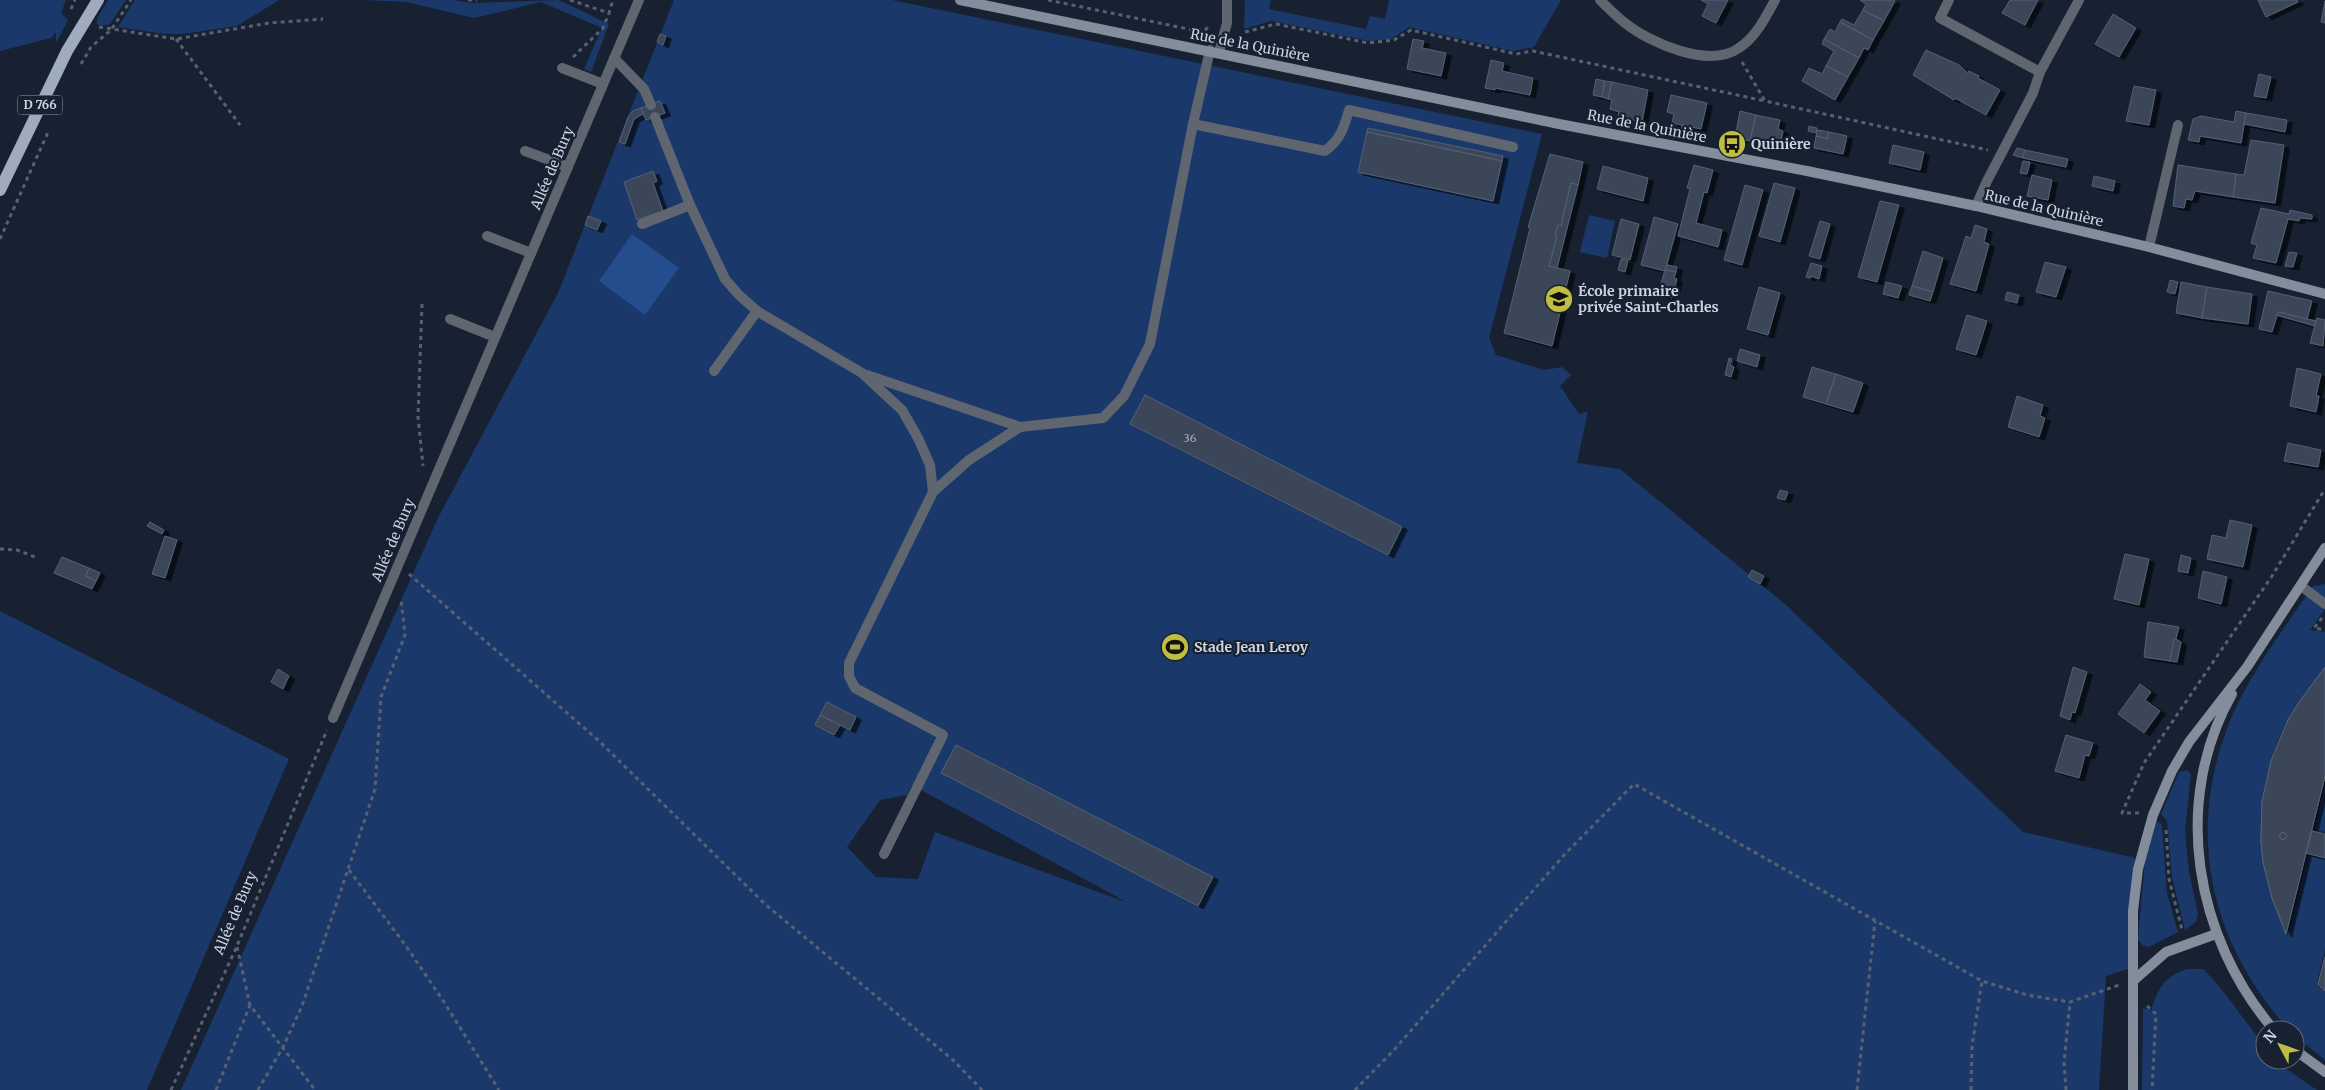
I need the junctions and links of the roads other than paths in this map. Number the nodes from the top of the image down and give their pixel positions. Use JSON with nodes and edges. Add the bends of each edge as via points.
{"nodes":[{"id":1,"x":98,"y":0,"type":"edge"},
{"id":2,"x":639,"y":0,"type":"edge"},
{"id":3,"x":960,"y":0,"type":"edge"},
{"id":4,"x":1227,"y":0,"type":"edge"},
{"id":5,"x":1600,"y":0,"type":"edge"},
{"id":6,"x":1775,"y":0,"type":"edge"},
{"id":7,"x":1949,"y":0,"type":"edge"},
{"id":8,"x":2079,"y":0,"type":"edge"},
{"id":9,"x":1214,"y":51,"type":"junction"},
{"id":10,"x":614,"y":58,"type":"junction"},
{"id":11,"x":562,"y":68,"type":"road end"},
{"id":12,"x":2040,"y":72,"type":"junction"},
{"id":13,"x":603,"y":84,"type":"junction"},
{"id":14,"x":650,"y":105,"type":"dead end"},
{"id":15,"x":655,"y":117,"type":"dead end"},
{"id":16,"x":1193,"y":124,"type":"junction"},
{"id":17,"x":2178,"y":125,"type":"dead end"},
{"id":18,"x":1512,"y":147,"type":"dead end"},
{"id":19,"x":525,"y":151,"type":"dead end"},
{"id":20,"x":568,"y":167,"type":"junction"},
{"id":21,"x":0,"y":190,"type":"edge"},
{"id":22,"x":690,"y":205,"type":"junction"},
{"id":23,"x":1976,"y":206,"type":"junction"},
{"id":24,"x":642,"y":224,"type":"dead end"},
{"id":25,"x":487,"y":236,"type":"dead end"},
{"id":26,"x":2150,"y":247,"type":"junction"},
{"id":27,"x":531,"y":253,"type":"junction"},
{"id":28,"x":2325,"y":294,"type":"edge"},
{"id":29,"x":757,"y":310,"type":"junction"},
{"id":30,"x":450,"y":319,"type":"dead end"},
{"id":31,"x":495,"y":337,"type":"junction"},
{"id":32,"x":714,"y":370,"type":"dead end"},
{"id":33,"x":862,"y":373,"type":"junction"},
{"id":34,"x":1020,"y":427,"type":"junction"},
{"id":35,"x":933,"y":492,"type":"junction"},
{"id":36,"x":2325,"y":548,"type":"edge"},
{"id":37,"x":2301,"y":586,"type":"junction"},
{"id":38,"x":2325,"y":604,"type":"edge"},
{"id":39,"x":2247,"y":667,"type":"junction"},
{"id":40,"x":333,"y":718,"type":"road end"},
{"id":41,"x":884,"y":854,"type":"dead end"},
{"id":42,"x":2216,"y":934,"type":"junction"},
{"id":43,"x":2134,"y":981,"type":"junction"},
{"id":44,"x":2265,"y":1020,"type":"edge"},
{"id":45,"x":2305,"y":1057,"type":"edge"},
{"id":46,"x":2325,"y":1072,"type":"edge"},
{"id":47,"x":2133,"y":1090,"type":"edge"}],
"edges":[{"from":1,"to":21,"type":"main road","number":"D 766","via":[[67,51]]},
{"from":2,"to":10,"type":"street","name":"Allée de Bury"},
{"from":3,"to":9,"type":"street","name":"Rue de la Quinière"},
{"from":4,"to":9,"type":"street","via":[[1227,23]]},
{"from":5,"to":6,"type":"street","via":[[1626,24],[1653,40],[1680,51],[1710,56],[1737,50],[1750,39]]},
{"from":7,"to":12,"type":"street","via":[[1940,18]]},
{"from":8,"to":12,"type":"street"},
{"from":9,"to":16,"type":"street"},
{"from":9,"to":23,"type":"street","name":"Rue de la Quinière","via":[[1559,124]]},
{"from":10,"to":13,"type":"street","name":"Allée de Bury"},
{"from":10,"to":14,"type":"street","via":[[644,89]]},
{"from":11,"to":13,"type":"street"},
{"from":12,"to":23,"type":"street","via":[[2033,93]]},
{"from":13,"to":20,"type":"street","name":"Allée de Bury"},
{"from":15,"to":22,"type":"street"},
{"from":16,"to":18,"type":"street","via":[[1325,151],[1337,142],[1349,110]]},
{"from":16,"to":34,"type":"street","via":[[1150,344],[1124,396],[1104,418]]},
{"from":17,"to":26,"type":"street"},
{"from":19,"to":20,"type":"street"},
{"from":20,"to":27,"type":"street","name":"Allée de Bury"},
{"from":22,"to":24,"type":"street"},
{"from":22,"to":29,"type":"street","via":[[725,279]]},
{"from":23,"to":26,"type":"street","name":"Rue de la Quinière"},
{"from":25,"to":27,"type":"street"},
{"from":26,"to":28,"type":"street","name":"Rue de la Quinière"},
{"from":27,"to":31,"type":"street","name":"Allée de Bury"},
{"from":29,"to":32,"type":"street"},
{"from":29,"to":33,"type":"street"},
{"from":30,"to":31,"type":"street"},
{"from":31,"to":40,"type":"street","name":"Allée de Bury"},
{"from":33,"to":34,"type":"street"},
{"from":33,"to":35,"type":"street","via":[[902,410],[930,466]]},
{"from":34,"to":35,"type":"street","via":[[969,460]]},
{"from":35,"to":41,"type":"street","via":[[850,663],[849,676],[855,688],[944,735]]},
{"from":36,"to":37,"type":"street"},
{"from":37,"to":38,"type":"street"},
{"from":37,"to":39,"type":"street"},
{"from":39,"to":42,"type":"street","via":[[2216,726],[2199,797],[2196,843],[2206,903]]},
{"from":39,"to":43,"type":"street","via":[[2189,742],[2150,814],[2133,911]]},
{"from":42,"to":43,"type":"street","via":[[2166,952]]},
{"from":42,"to":44,"type":"street","via":[[2235,976]]},
{"from":43,"to":47,"type":"street"},
{"from":45,"to":46,"type":"street"}]}
